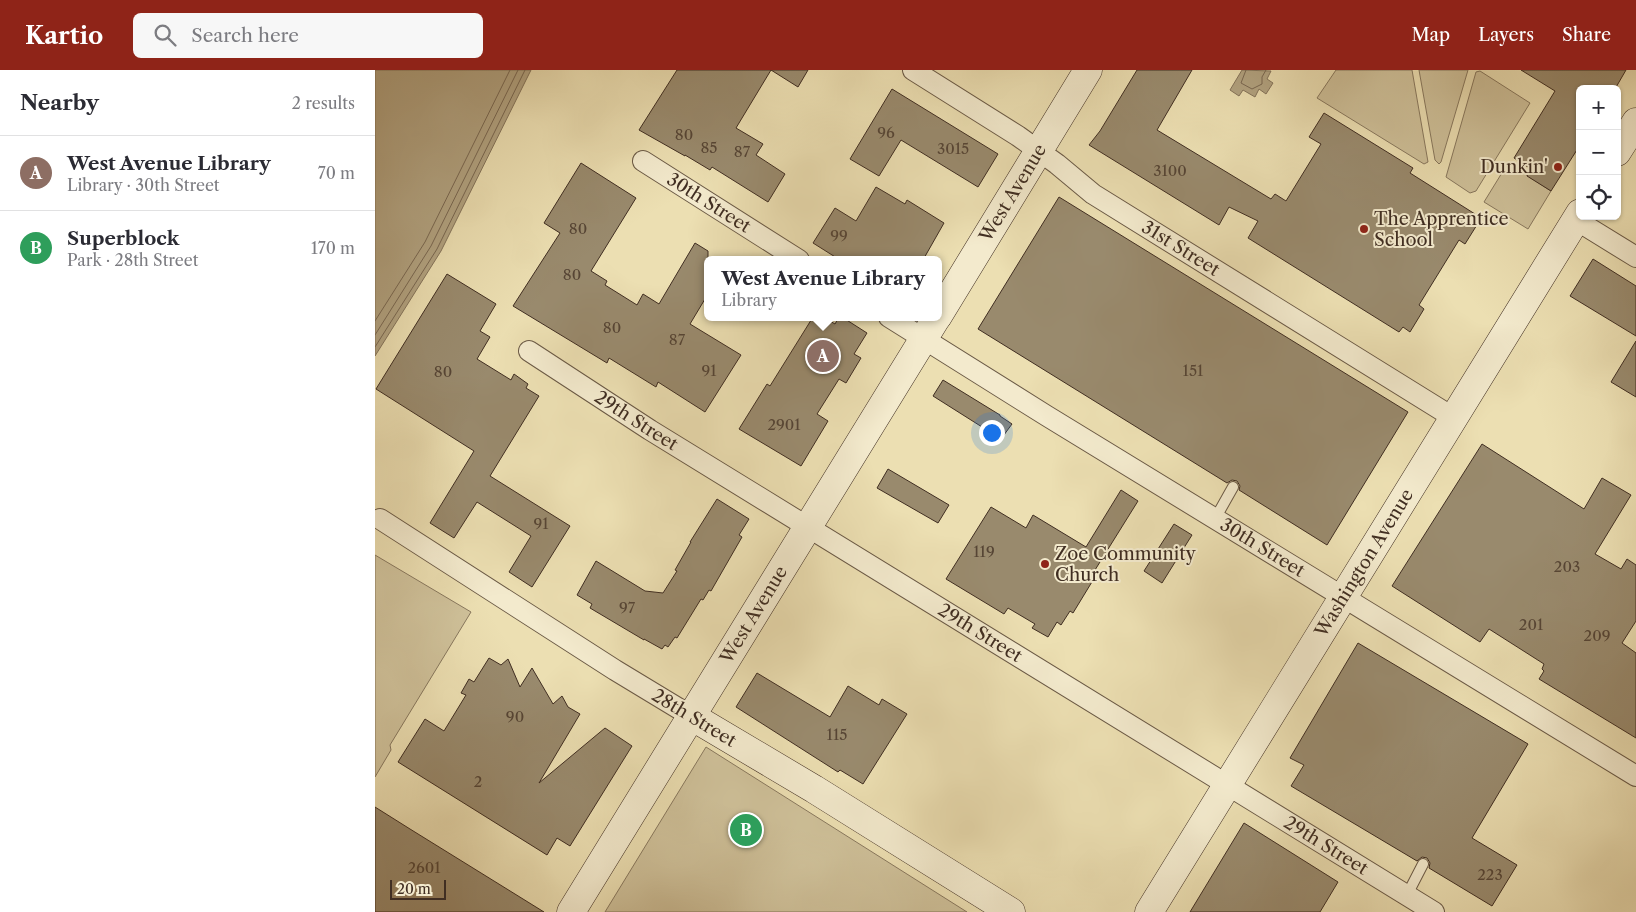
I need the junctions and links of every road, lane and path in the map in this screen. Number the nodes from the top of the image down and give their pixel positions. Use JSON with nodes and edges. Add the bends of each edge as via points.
{"nodes":[{"id":1,"x":913,"y":70,"type":"edge"},
{"id":2,"x":1088,"y":70,"type":"edge"},
{"id":3,"x":1636,"y":122,"type":"edge"},
{"id":4,"x":1621,"y":146,"type":"edge"},
{"id":5,"x":1039,"y":150,"type":"junction"},
{"id":6,"x":643,"y":162,"type":"dead end"},
{"id":7,"x":1576,"y":220,"type":"edge"},
{"id":8,"x":1582,"y":220,"type":"edge"},
{"id":9,"x":793,"y":256,"type":"edge"},
{"id":10,"x":1636,"y":257,"type":"edge"},
{"id":11,"x":942,"y":309,"type":"edge"},
{"id":12,"x":914,"y":321,"type":"edge"},
{"id":13,"x":933,"y":324,"type":"edge"},
{"id":14,"x":529,"y":351,"type":"dead end"},
{"id":15,"x":1453,"y":418,"type":"junction"},
{"id":16,"x":1233,"y":487,"type":"dead end"},
{"id":17,"x":1215,"y":519,"type":"junction"},
{"id":18,"x":380,"y":520,"type":"dead end"},
{"id":19,"x":808,"y":527,"type":"junction"},
{"id":20,"x":1343,"y":598,"type":"junction"},
{"id":21,"x":691,"y":716,"type":"junction"},
{"id":22,"x":1636,"y":776,"type":"edge"},
{"id":23,"x":1228,"y":785,"type":"junction"},
{"id":24,"x":1423,"y":864,"type":"dead end"},
{"id":25,"x":1407,"y":895,"type":"junction"},
{"id":26,"x":571,"y":912,"type":"edge"},
{"id":27,"x":1011,"y":912,"type":"edge"},
{"id":28,"x":1149,"y":912,"type":"edge"},
{"id":29,"x":1434,"y":912,"type":"edge"}],
"edges":[{"from":1,"to":5,"type":"street","name":"31st Street"},
{"from":2,"to":5,"type":"street","name":"West Avenue"},
{"from":3,"to":4,"type":"street"},
{"from":5,"to":11,"type":"street","name":"West Avenue"},
{"from":5,"to":15,"type":"street","name":"31st Street","via":[[1093,194]]},
{"from":6,"to":9,"type":"street","name":"30th Street"},
{"from":7,"to":15,"type":"street","name":"Washington Avenue"},
{"from":8,"to":10,"type":"street"},
{"from":12,"to":13,"type":"street","name":"30th Street"},
{"from":13,"to":17,"type":"street","name":"30th Street","via":[[1047,416]]},
{"from":13,"to":19,"type":"street","name":"West Avenue"},
{"from":14,"to":19,"type":"street","name":"29th Street"},
{"from":15,"to":20,"type":"street","name":"Washington Avenue"},
{"from":16,"to":17,"type":"lane"},
{"from":17,"to":20,"type":"street","name":"30th Street"},
{"from":18,"to":21,"type":"street","name":"28th Street"},
{"from":19,"to":21,"type":"street","name":"West Avenue"},
{"from":19,"to":23,"type":"street","name":"29th Street"},
{"from":20,"to":22,"type":"street","name":"30th Street"},
{"from":20,"to":23,"type":"street","name":"Washington Avenue"},
{"from":21,"to":26,"type":"street","name":"West Avenue"},
{"from":21,"to":27,"type":"street","name":"28th Street"},
{"from":23,"to":25,"type":"street","name":"29th Street"},
{"from":23,"to":28,"type":"street","name":"Washington Avenue"},
{"from":24,"to":25,"type":"lane"},
{"from":25,"to":29,"type":"street","name":"29th Street"}]}
